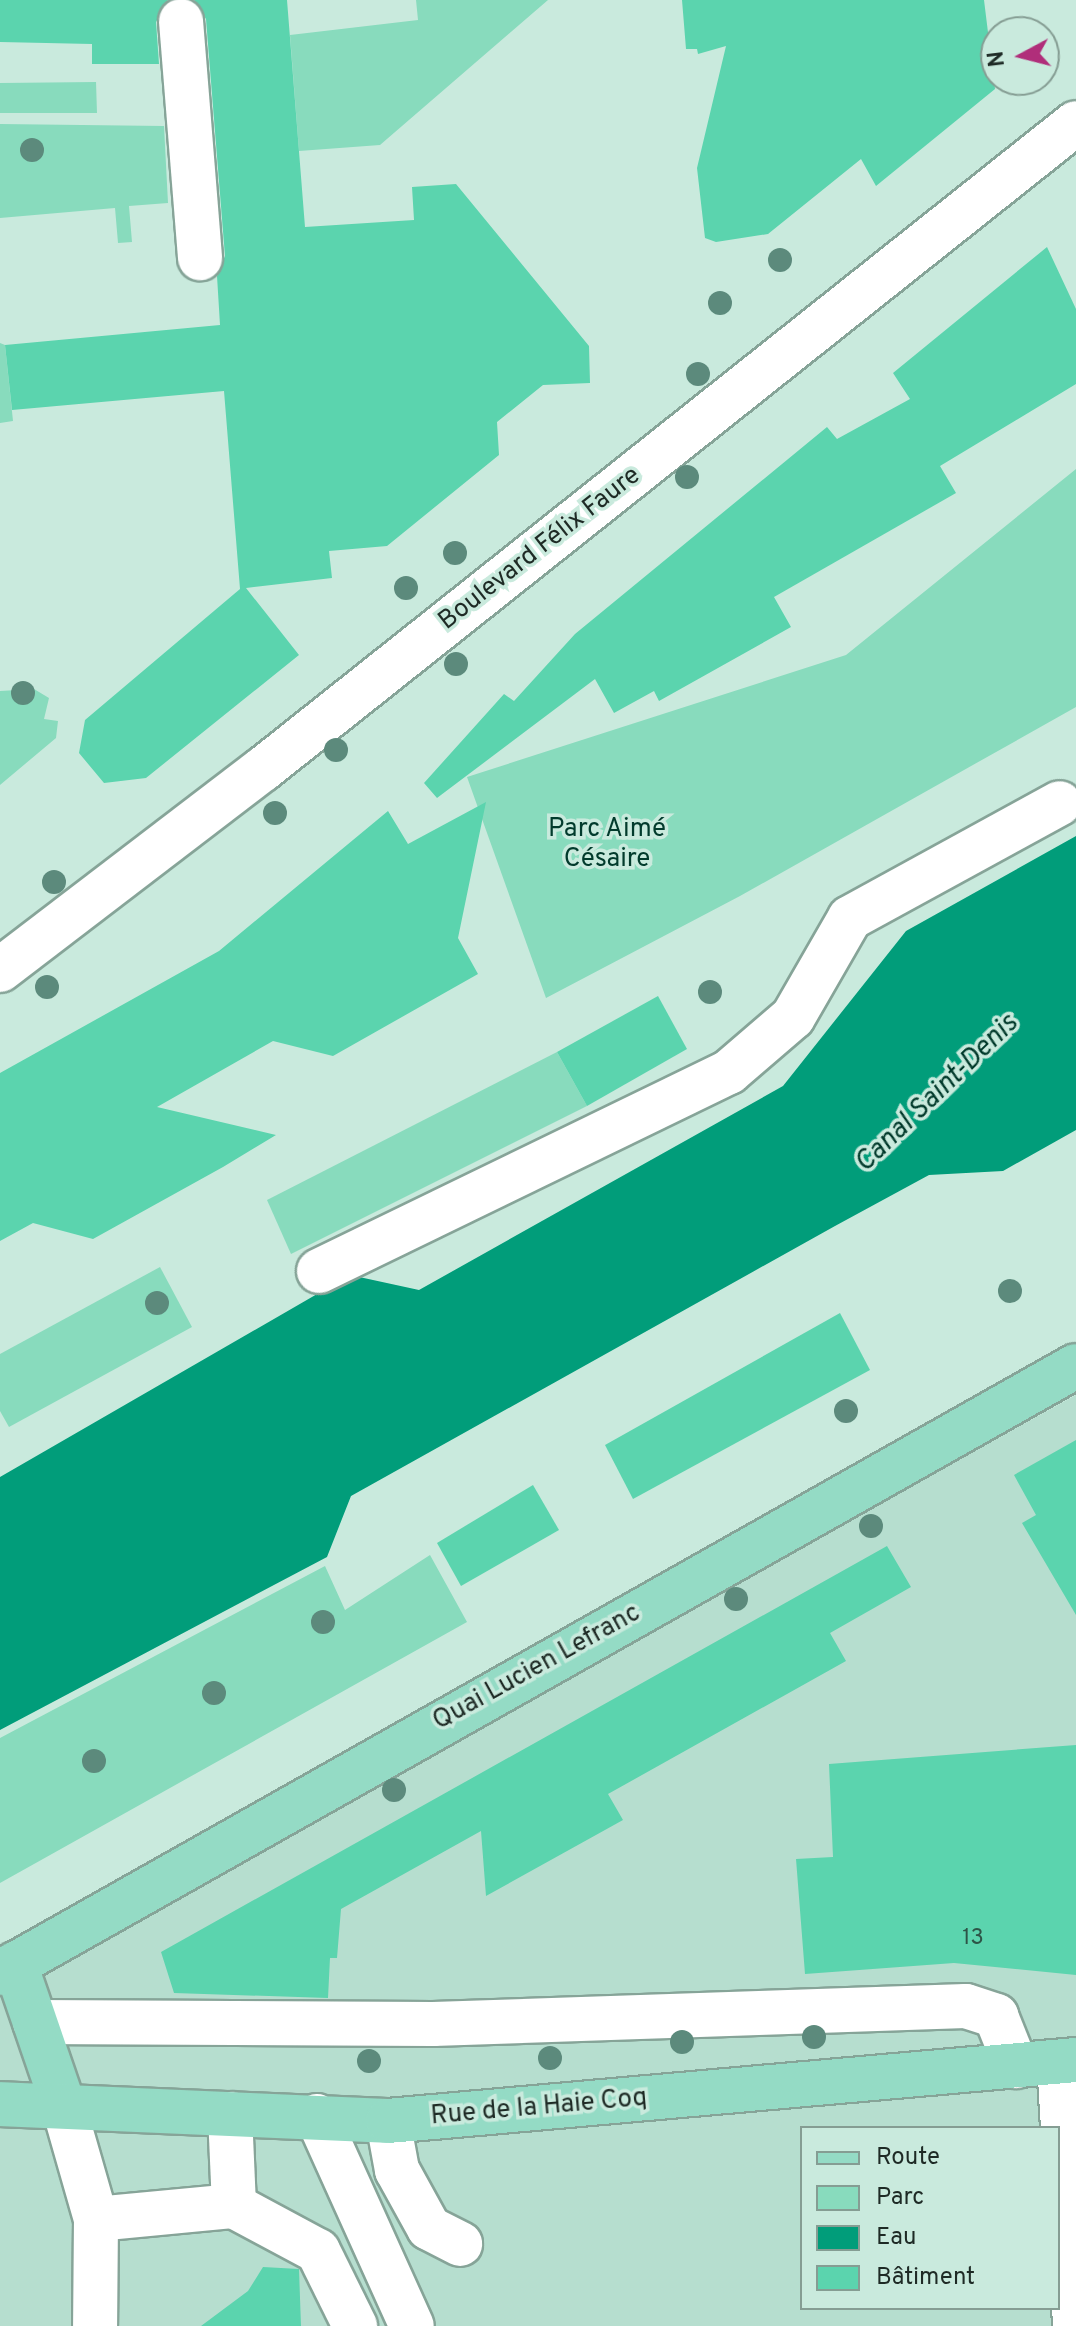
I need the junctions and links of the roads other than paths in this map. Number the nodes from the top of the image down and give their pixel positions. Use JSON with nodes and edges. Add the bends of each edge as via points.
{"nodes":[{"id":1,"x":181,"y":21,"type":"dead end"},
{"id":2,"x":1076,"y":123,"type":"edge"},
{"id":3,"x":200,"y":258,"type":"dead end"},
{"id":4,"x":1060,"y":803,"type":"dead end"},
{"id":5,"x":0,"y":970,"type":"edge"},
{"id":6,"x":319,"y":1271,"type":"dead end"},
{"id":7,"x":1076,"y":1366,"type":"edge"},
{"id":8,"x":8,"y":1968,"type":"edge"},
{"id":9,"x":35,"y":2022,"type":"junction"},
{"id":10,"x":1016,"y":2066,"type":"junction"},
{"id":11,"x":1070,"y":2069,"type":"edge"},
{"id":12,"x":0,"y":2104,"type":"edge"},
{"id":13,"x":63,"y":2104,"type":"junction"},
{"id":14,"x":230,"y":2114,"type":"junction"},
{"id":15,"x":317,"y":2116,"type":"junction"},
{"id":16,"x":388,"y":2121,"type":"junction"},
{"id":17,"x":234,"y":2206,"type":"junction"},
{"id":18,"x":96,"y":2219,"type":"junction"},
{"id":19,"x":460,"y":2244,"type":"dead end"},
{"id":20,"x":95,"y":2326,"type":"edge"},
{"id":21,"x":355,"y":2326,"type":"edge"},
{"id":22,"x":412,"y":2326,"type":"edge"},
{"id":23,"x":1075,"y":2326,"type":"edge"}],
"edges":[{"from":1,"to":3,"type":"street"},
{"from":2,"to":5,"type":"street","name":"Boulevard Félix Faure","via":[[263,769]]},
{"from":4,"to":6,"type":"street","via":[[850,918],[793,1017],[729,1072]]},
{"from":7,"to":8,"type":"main road","name":"Quai Lucien Lefranc"},
{"from":8,"to":9,"type":"main road"},
{"from":9,"to":10,"type":"street","via":[[433,2024],[966,2006],[996,2016]]},
{"from":9,"to":13,"type":"main road"},
{"from":10,"to":11,"type":"main road","name":"Rue de la Haie Coq"},
{"from":10,"to":16,"type":"main road","name":"Rue de la Haie Coq"},
{"from":11,"to":23,"type":"street"},
{"from":12,"to":13,"type":"main road","name":"Rue de la Haie Coq"},
{"from":13,"to":14,"type":"main road","name":"Rue de la Haie Coq"},
{"from":13,"to":18,"type":"street"},
{"from":14,"to":15,"type":"main road","name":"Rue de la Haie Coq"},
{"from":14,"to":17,"type":"street"},
{"from":15,"to":16,"type":"main road","name":"Rue de la Haie Coq"},
{"from":15,"to":22,"type":"street"},
{"from":16,"to":19,"type":"street","via":[[397,2170],[429,2228]]},
{"from":17,"to":18,"type":"street"},
{"from":17,"to":21,"type":"street","via":[[318,2251]]},
{"from":18,"to":20,"type":"street"}]}
